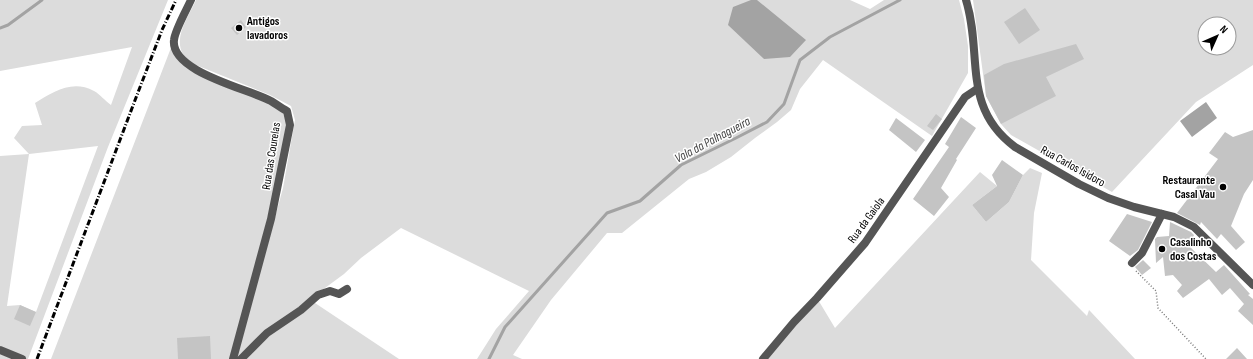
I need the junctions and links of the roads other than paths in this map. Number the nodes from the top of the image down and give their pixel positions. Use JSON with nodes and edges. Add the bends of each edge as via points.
{"nodes":[{"id":1,"x":191,"y":0,"type":"edge"},
{"id":2,"x":966,"y":0,"type":"edge"},
{"id":3,"x":977,"y":89,"type":"junction"},
{"id":4,"x":1162,"y":214,"type":"junction"},
{"id":5,"x":1132,"y":262,"type":"road end"},
{"id":6,"x":1253,"y":285,"type":"edge"},
{"id":7,"x":347,"y":289,"type":"dead end"},
{"id":8,"x":0,"y":350,"type":"edge"},
{"id":9,"x":22,"y":359,"type":"edge"},
{"id":10,"x":233,"y":359,"type":"edge"},
{"id":11,"x":241,"y":359,"type":"edge"},
{"id":12,"x":763,"y":359,"type":"edge"}],
"edges":[{"from":1,"to":10,"type":"street","name":"Rua das Courelas","via":[[174,40],[176,52],[183,61],[199,72],[270,100],[286,111],[290,125],[271,220]]},
{"from":2,"to":3,"type":"street","name":"Rua Carlos Isidoro","via":[[973,33]]},
{"from":3,"to":4,"type":"street","name":"Rua Carlos Isidoro","via":[[994,127],[1015,147],[1108,198]]},
{"from":3,"to":12,"type":"street","name":"Rua da Gaiola","via":[[966,97],[865,243]]},
{"from":4,"to":5,"type":"street","via":[[1142,254]]},
{"from":4,"to":6,"type":"street","name":"Rua Carlos Isidoro","via":[[1194,227]]},
{"from":7,"to":11,"type":"street","via":[[339,294],[330,292],[318,295],[267,333]]},
{"from":8,"to":9,"type":"street"}]}
